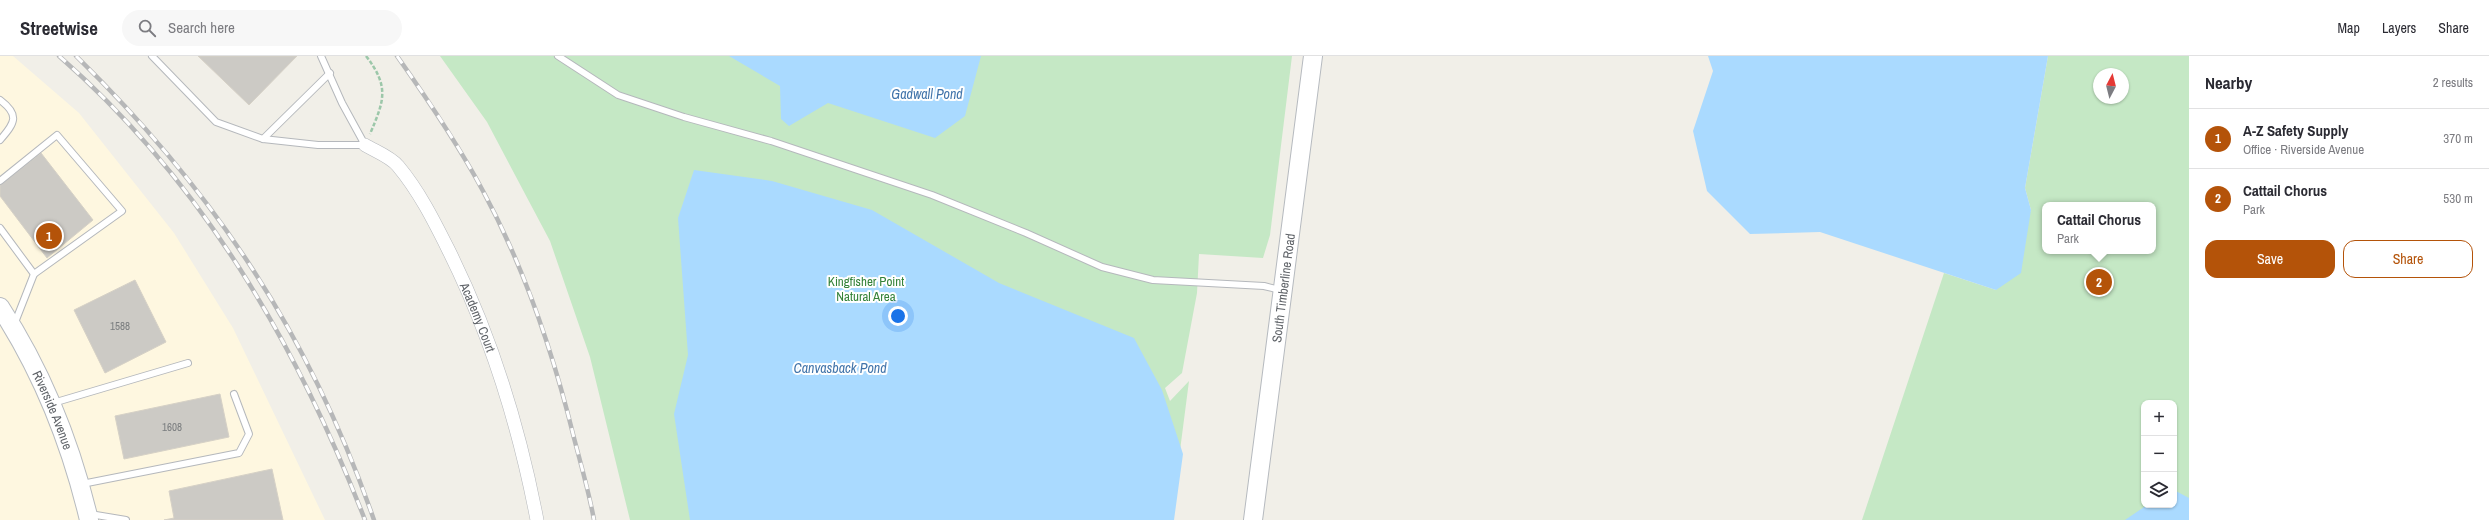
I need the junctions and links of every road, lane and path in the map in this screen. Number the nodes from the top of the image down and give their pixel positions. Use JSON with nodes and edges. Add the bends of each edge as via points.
{"nodes":[{"id":1,"x":152,"y":56,"type":"edge"},
{"id":2,"x":321,"y":56,"type":"edge"},
{"id":3,"x":366,"y":56,"type":"edge"},
{"id":4,"x":558,"y":56,"type":"edge"},
{"id":5,"x":1313,"y":56,"type":"edge"},
{"id":6,"x":330,"y":73,"type":"junction"},
{"id":7,"x":0,"y":100,"type":"edge"},
{"id":8,"x":263,"y":139,"type":"junction"},
{"id":9,"x":0,"y":140,"type":"edge"},
{"id":10,"x":365,"y":145,"type":"junction"},
{"id":11,"x":0,"y":181,"type":"edge"},
{"id":12,"x":0,"y":228,"type":"edge"},
{"id":13,"x":2,"y":235,"type":"edge"},
{"id":14,"x":34,"y":274,"type":"junction"},
{"id":15,"x":1283,"y":291,"type":"junction"},
{"id":16,"x":0,"y":308,"type":"edge"},
{"id":17,"x":13,"y":329,"type":"junction"},
{"id":18,"x":188,"y":363,"type":"dead end"},
{"id":19,"x":234,"y":394,"type":"dead end"},
{"id":20,"x":52,"y":403,"type":"junction"},
{"id":21,"x":81,"y":484,"type":"junction"},
{"id":22,"x":88,"y":517,"type":"edge"},
{"id":23,"x":126,"y":520,"type":"edge"},
{"id":24,"x":537,"y":520,"type":"edge"},
{"id":25,"x":1253,"y":520,"type":"edge"}],
"edges":[{"from":1,"to":8,"type":"lane","via":[[216,122]]},
{"from":2,"to":6,"type":"lane"},
{"from":3,"to":10,"type":"path","via":[[377,70],[384,91],[382,106]]},
{"from":4,"to":15,"type":"lane","via":[[618,95],[684,117],[771,141],[932,195],[1102,267],[1152,280],[1264,286]]},
{"from":5,"to":15,"type":"main road","name":"South Timberline Road"},
{"from":6,"to":8,"type":"lane"},
{"from":6,"to":10,"type":"lane","via":[[342,103]]},
{"from":7,"to":9,"type":"lane","via":[[11,109],[14,118]]},
{"from":8,"to":10,"type":"lane","via":[[318,145]]},
{"from":10,"to":24,"type":"street","name":"Academy Court","via":[[397,165],[431,215],[464,282],[485,331],[515,421]]},
{"from":11,"to":14,"type":"lane","via":[[57,135],[122,211]]},
{"from":12,"to":13,"type":"lane"},
{"from":13,"to":14,"type":"lane"},
{"from":14,"to":17,"type":"lane"},
{"from":15,"to":25,"type":"main road","name":"South Timberline Road"},
{"from":16,"to":17,"type":"main road","name":"Riverside Avenue"},
{"from":17,"to":20,"type":"main road","name":"Riverside Avenue"},
{"from":18,"to":20,"type":"lane"},
{"from":19,"to":21,"type":"lane","via":[[249,434],[240,453]]},
{"from":20,"to":21,"type":"main road","name":"Riverside Avenue"},
{"from":21,"to":22,"type":"main road","name":"Riverside Avenue"},
{"from":22,"to":23,"type":"lane"}]}
